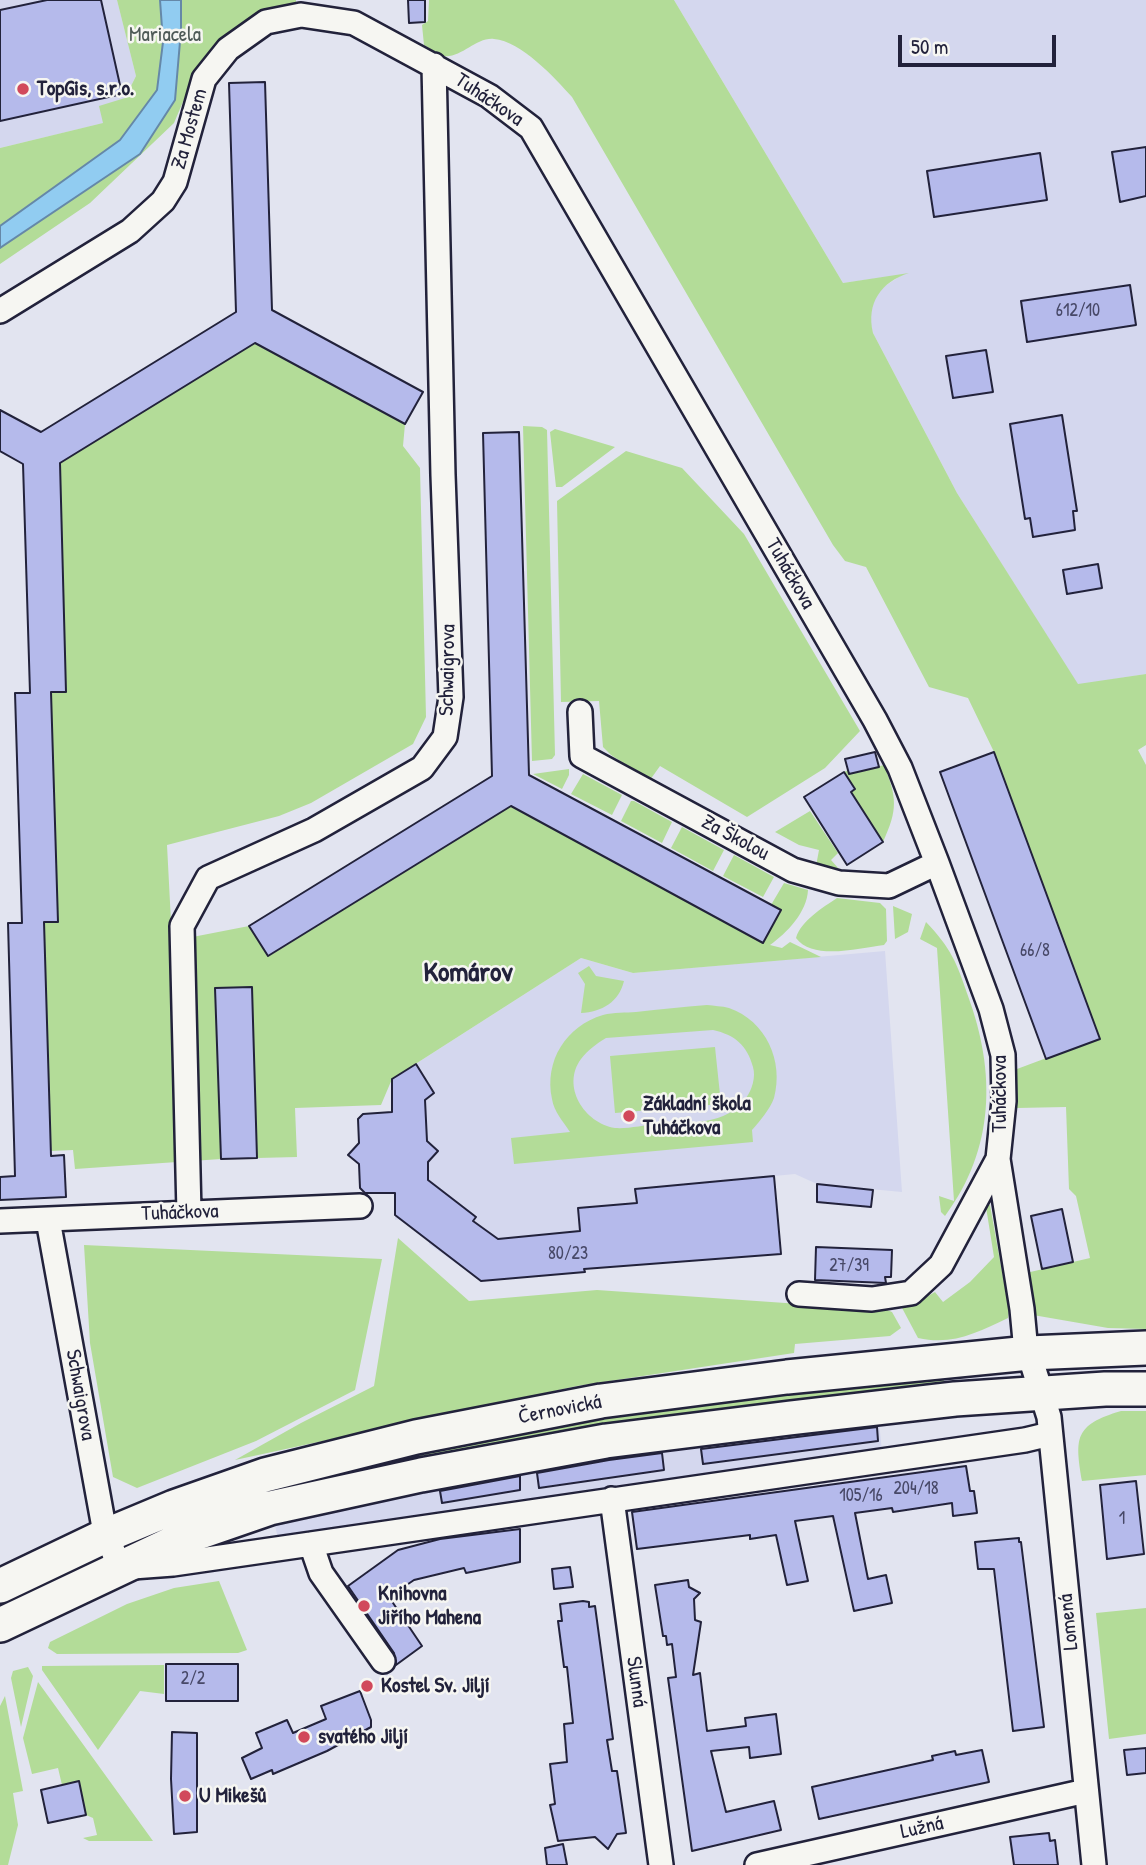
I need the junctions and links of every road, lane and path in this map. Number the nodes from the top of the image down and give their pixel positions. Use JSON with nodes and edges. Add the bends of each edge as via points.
{"nodes":[{"id":1,"x":434,"y":65,"type":"junction"},
{"id":2,"x":0,"y":311,"type":"edge"},
{"id":3,"x":580,"y":712,"type":"dead end"},
{"id":4,"x":936,"y":863,"type":"junction"},
{"id":5,"x":998,"y":1159,"type":"junction"},
{"id":6,"x":360,"y":1206,"type":"dead end"},
{"id":7,"x":189,"y":1213,"type":"junction"},
{"id":8,"x":48,"y":1220,"type":"junction"},
{"id":9,"x":0,"y":1221,"type":"edge"},
{"id":10,"x":799,"y":1294,"type":"dead end"},
{"id":11,"x":1146,"y":1348,"type":"edge"},
{"id":12,"x":1036,"y":1376,"type":"junction"},
{"id":13,"x":1146,"y":1390,"type":"edge"},
{"id":14,"x":1050,"y":1434,"type":"junction"},
{"id":15,"x":612,"y":1499,"type":"junction"},
{"id":16,"x":107,"y":1535,"type":"junction"},
{"id":17,"x":311,"y":1544,"type":"junction"},
{"id":18,"x":119,"y":1567,"type":"junction"},
{"id":19,"x":0,"y":1586,"type":"edge"},
{"id":20,"x":0,"y":1625,"type":"edge"},
{"id":21,"x":383,"y":1661,"type":"dead end"},
{"id":22,"x":1086,"y":1791,"type":"junction"},
{"id":23,"x":661,"y":1865,"type":"edge"},
{"id":24,"x":757,"y":1865,"type":"edge"},
{"id":25,"x":1094,"y":1865,"type":"edge"}],
"edges":[{"from":1,"to":2,"type":"street","name":"Za Mostem","via":[[354,23],[302,15],[266,22],[228,49],[204,79],[175,182],[163,201],[130,231]]},
{"from":1,"to":4,"type":"street","name":"Tuháčkova","via":[[489,96],[530,128],[875,720],[900,768]]},
{"from":1,"to":7,"type":"street","name":"Schwaigrova","via":[[451,697],[445,737],[422,768],[314,830],[208,878],[183,926]]},
{"from":3,"to":4,"type":"street","name":"Za Školou","via":[[582,756],[793,870],[839,883],[889,886]]},
{"from":4,"to":5,"type":"street","name":"Tuháčkova","via":[[991,1009],[1003,1055]]},
{"from":5,"to":10,"type":"street","name":"Tuháčkova","via":[[941,1265],[911,1293],[872,1299]]},
{"from":5,"to":12,"type":"street","name":"Tuháčkova","via":[[1025,1341]]},
{"from":6,"to":7,"type":"street","name":"Tuháčkova"},
{"from":7,"to":8,"type":"street","name":"Tuháčkova"},
{"from":8,"to":9,"type":"street","name":"Tuháčkova"},
{"from":8,"to":16,"type":"street","name":"Schwaigrova"},
{"from":11,"to":12,"type":"main road","name":"Černovická"},
{"from":12,"to":13,"type":"main road","name":"Černovická","via":[[1105,1389]]},
{"from":12,"to":14,"type":"street","name":"Lomená"},
{"from":12,"to":16,"type":"main road","name":"Černovická","via":[[787,1377],[601,1401],[416,1437],[265,1475]]},
{"from":12,"to":18,"type":"main road","name":"Černovická","via":[[955,1399],[619,1440],[421,1475],[270,1508],[186,1537]]},
{"from":14,"to":15,"type":"street","name":"Černovická"},
{"from":14,"to":22,"type":"street","name":"Lomená"},
{"from":15,"to":17,"type":"street","name":"Černovická"},
{"from":15,"to":23,"type":"street","name":"Slunná"},
{"from":16,"to":18,"type":"street","name":"Schwaigrova"},
{"from":16,"to":19,"type":"main road","name":"Černovická"},
{"from":17,"to":18,"type":"street","name":"Černovická"},
{"from":17,"to":21,"type":"street","via":[[321,1573]]},
{"from":18,"to":20,"type":"main road","name":"Černovická"},
{"from":22,"to":24,"type":"street","name":"Lužná"},
{"from":22,"to":25,"type":"street","name":"Lomená"}]}
